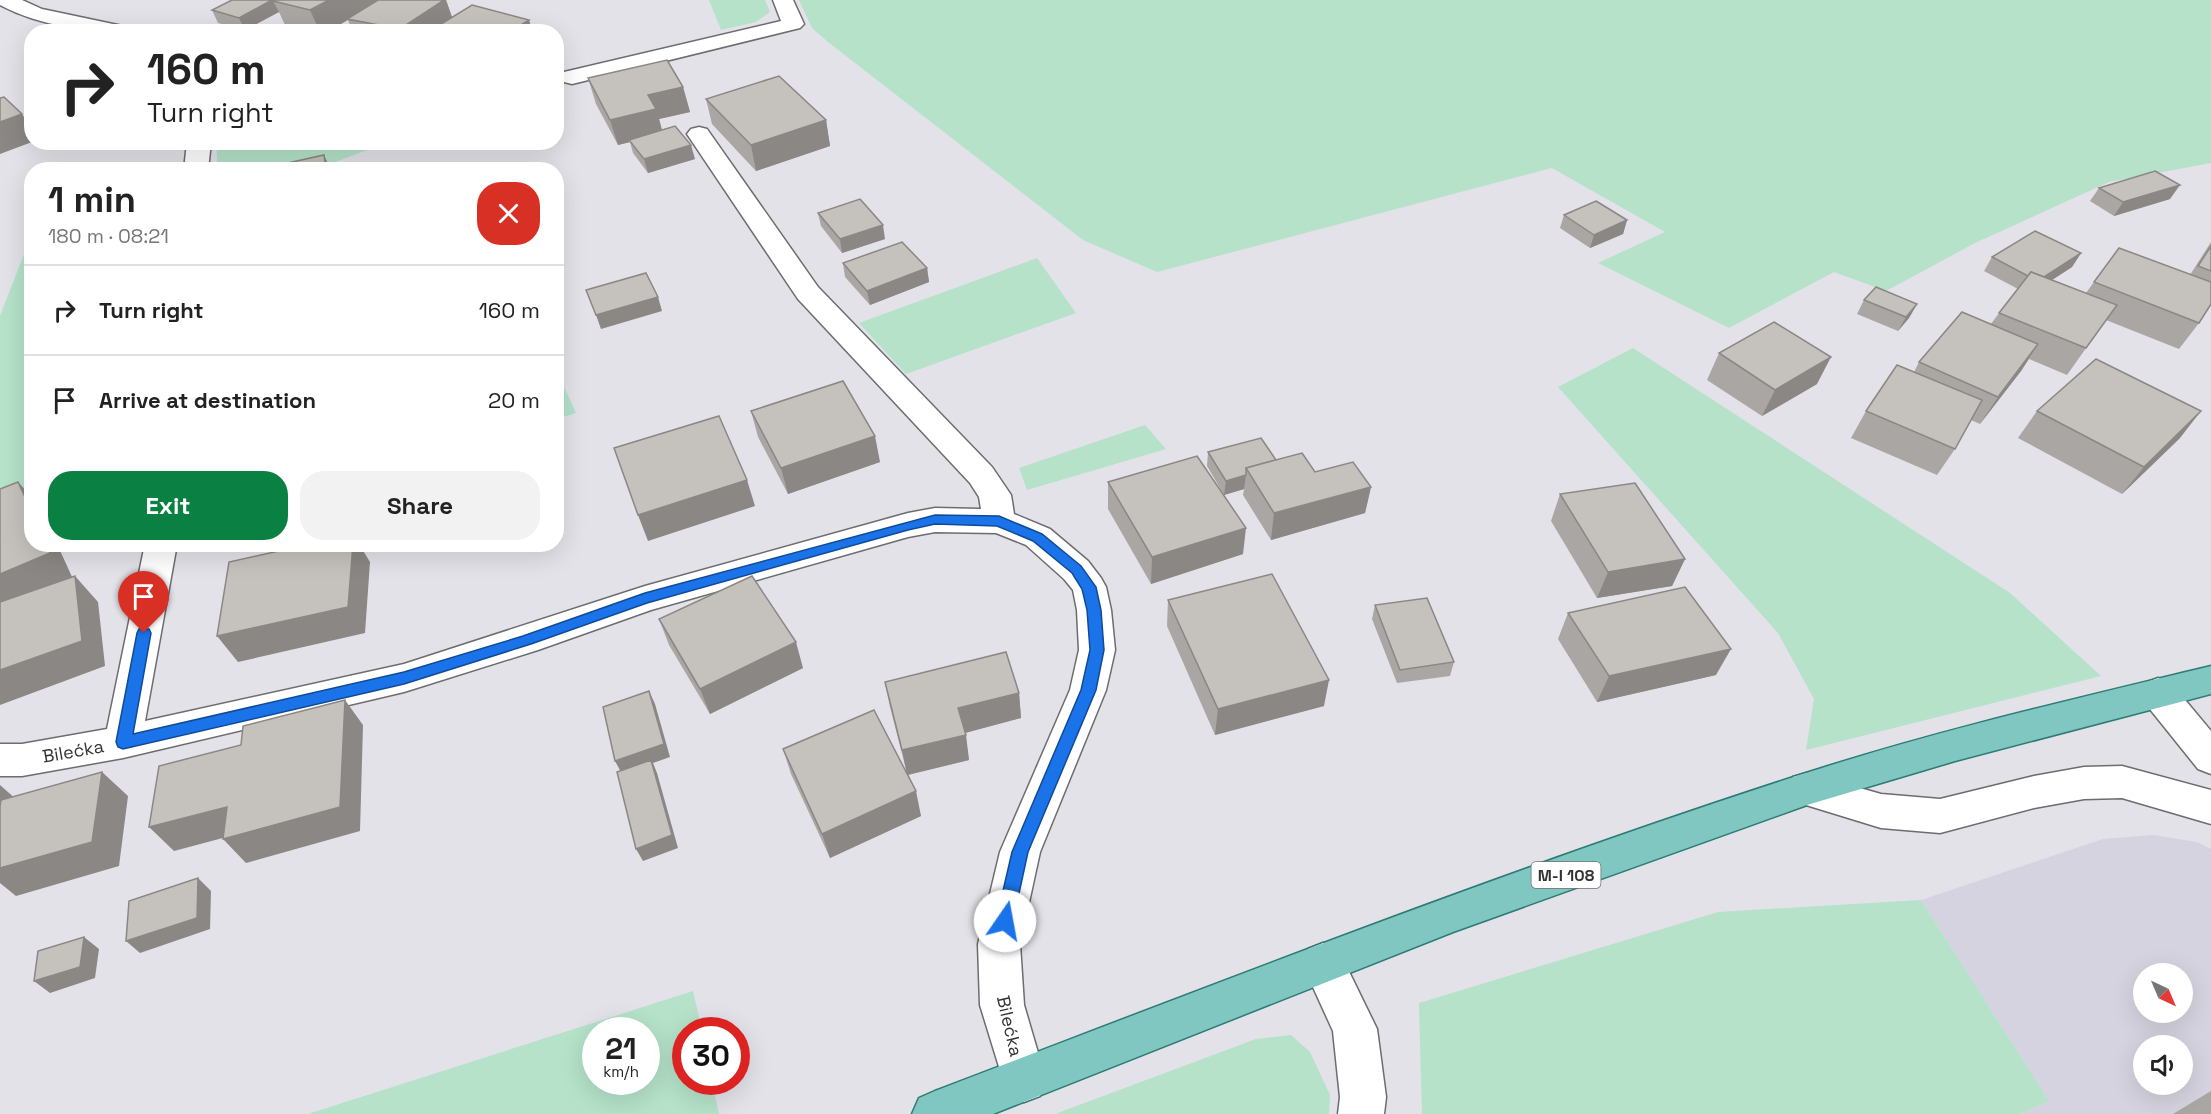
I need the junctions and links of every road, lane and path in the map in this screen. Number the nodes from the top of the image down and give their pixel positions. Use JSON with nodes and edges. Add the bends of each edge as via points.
{"nodes":[{"id":1,"x":6,"y":0,"type":"edge"},
{"id":2,"x":783,"y":0,"type":"edge"},
{"id":3,"x":86,"y":24,"type":"edge"},
{"id":4,"x":572,"y":77,"type":"dead end"},
{"id":5,"x":699,"y":134,"type":"dead end"},
{"id":6,"x":999,"y":521,"type":"junction"},
{"id":7,"x":159,"y":552,"type":"edge"},
{"id":8,"x":2211,"y":680,"type":"edge"},
{"id":9,"x":2158,"y":693,"type":"junction"},
{"id":10,"x":123,"y":742,"type":"junction"},
{"id":11,"x":2211,"y":758,"type":"edge"},
{"id":12,"x":0,"y":760,"type":"edge"},
{"id":13,"x":1806,"y":789,"type":"junction"},
{"id":14,"x":2211,"y":807,"type":"edge"},
{"id":15,"x":1323,"y":963,"type":"junction"},
{"id":16,"x":1024,"y":1080,"type":"junction"},
{"id":17,"x":935,"y":1114,"type":"edge"},
{"id":18,"x":1361,"y":1114,"type":"edge"}],
"edges":[{"from":1,"to":3,"type":"street","via":[[38,14]]},
{"from":2,"to":4,"type":"street","via":[[793,24]]},
{"from":5,"to":6,"type":"street","via":[[808,293],[981,475],[995,495]]},
{"from":6,"to":10,"type":"street","name":"Bilećka","via":[[935,520],[908,525],[645,599],[404,678]]},
{"from":6,"to":16,"type":"street","name":"Bilećka","via":[[1038,537],[1076,570],[1089,587],[1097,650],[1088,690],[1020,852],[999,944],[1002,1005]]},
{"from":7,"to":10,"type":"street"},
{"from":8,"to":9,"type":"main road","number":"M-I 108"},
{"from":9,"to":11,"type":"street"},
{"from":9,"to":13,"type":"main road","number":"M-I 108","via":[[1955,745]]},
{"from":10,"to":12,"type":"street","name":"Bilećka","via":[[22,760]]},
{"from":13,"to":14,"type":"street","via":[[1881,811],[1940,816],[2084,783],[2122,782]]},
{"from":13,"to":15,"type":"main road","number":"M-I 108"},
{"from":15,"to":16,"type":"main road","number":"M-I 108"},
{"from":15,"to":18,"type":"street","via":[[1355,1029],[1363,1097]]},
{"from":16,"to":17,"type":"main road","number":"M-I 108"}]}
